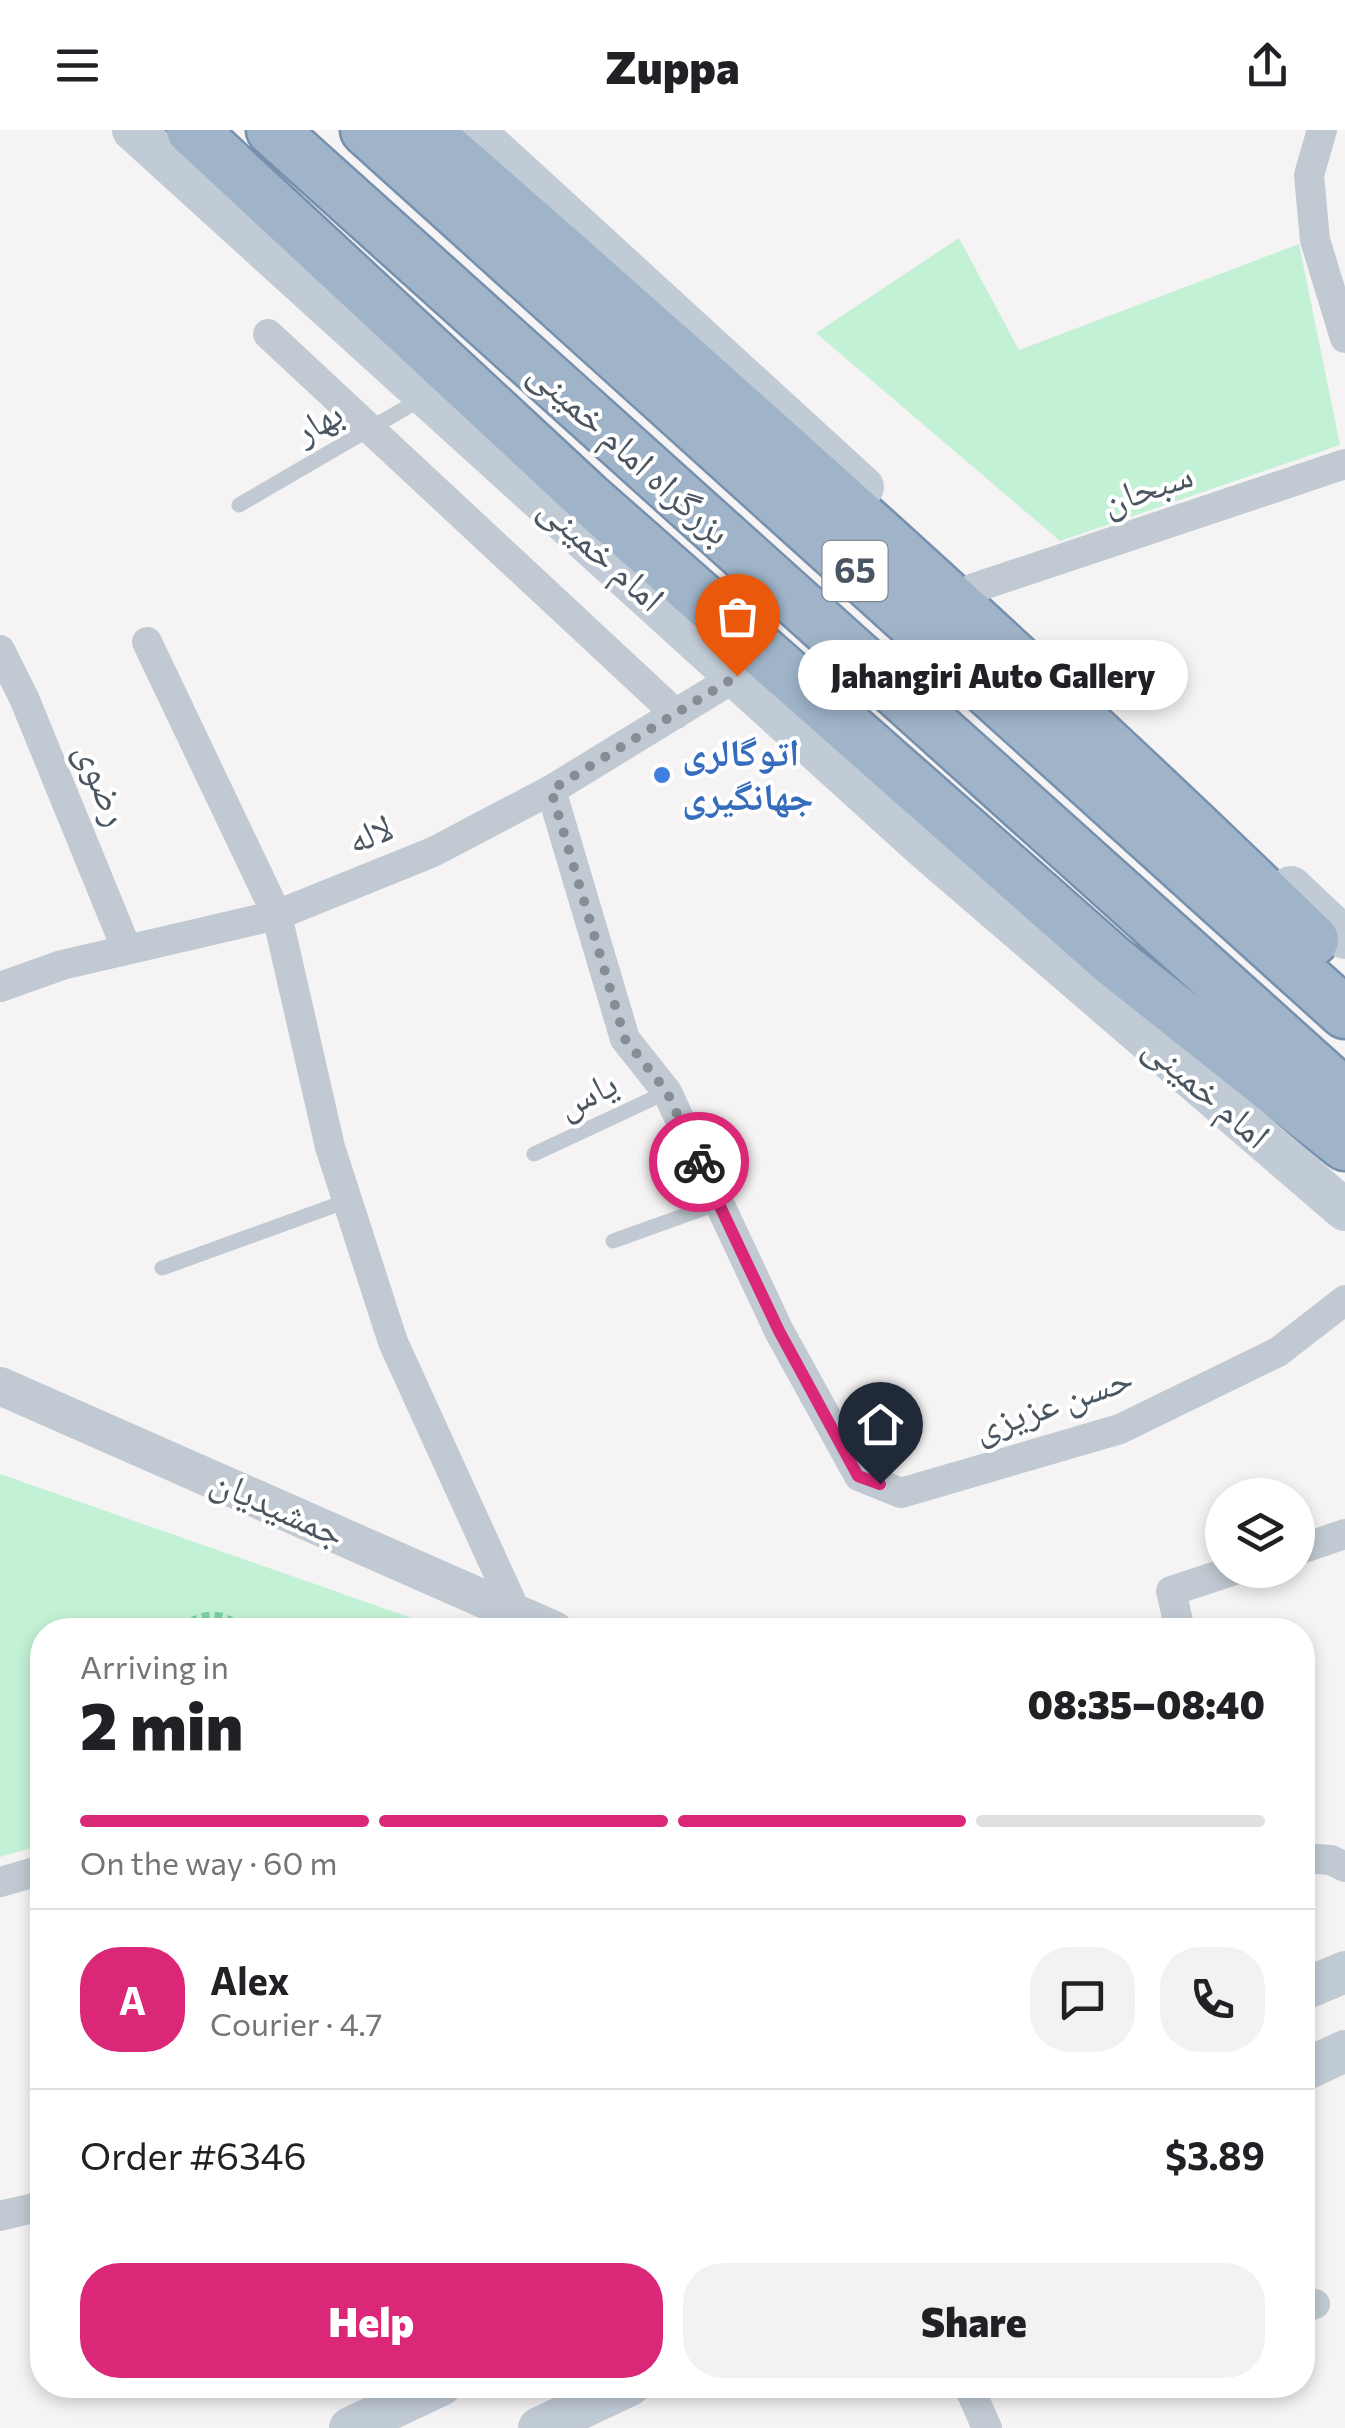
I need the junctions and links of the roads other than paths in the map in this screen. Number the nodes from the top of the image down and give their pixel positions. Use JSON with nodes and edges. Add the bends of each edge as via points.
{"nodes":[{"id":1,"x":133,"y":130,"type":"edge"},
{"id":2,"x":192,"y":130,"type":"edge"},
{"id":3,"x":272,"y":130,"type":"edge"},
{"id":4,"x":366,"y":130,"type":"edge"},
{"id":5,"x":424,"y":130,"type":"edge"},
{"id":6,"x":474,"y":130,"type":"edge"},
{"id":7,"x":1322,"y":130,"type":"edge"},
{"id":8,"x":268,"y":334,"type":"dead end"},
{"id":9,"x":1345,"y":338,"type":"edge"},
{"id":10,"x":429,"y":394,"type":"junction"},
{"id":11,"x":373,"y":427,"type":"junction"},
{"id":12,"x":1345,"y":464,"type":"edge"},
{"id":13,"x":240,"y":505,"type":"dead end"},
{"id":14,"x":974,"y":588,"type":"junction"},
{"id":15,"x":147,"y":642,"type":"dead end"},
{"id":16,"x":0,"y":650,"type":"edge"},
{"id":17,"x":737,"y":676,"type":"junction"},
{"id":18,"x":12,"y":704,"type":"edge"},
{"id":19,"x":676,"y":714,"type":"junction"},
{"id":20,"x":551,"y":790,"type":"junction"},
{"id":21,"x":277,"y":915,"type":"junction"},
{"id":22,"x":1345,"y":938,"type":"edge"},
{"id":23,"x":127,"y":950,"type":"junction"},
{"id":24,"x":1345,"y":971,"type":"edge"},
{"id":25,"x":0,"y":987,"type":"edge"},
{"id":26,"x":1345,"y":1013,"type":"edge"},
{"id":27,"x":667,"y":1092,"type":"junction"},
{"id":28,"x":1345,"y":1095,"type":"edge"},
{"id":29,"x":1345,"y":1145,"type":"edge"},
{"id":30,"x":534,"y":1154,"type":"dead end"},
{"id":31,"x":347,"y":1200,"type":"junction"},
{"id":32,"x":719,"y":1203,"type":"junction"},
{"id":33,"x":1345,"y":1210,"type":"edge"},
{"id":34,"x":614,"y":1241,"type":"dead end"},
{"id":35,"x":162,"y":1268,"type":"dead end"},
{"id":36,"x":1345,"y":1300,"type":"edge"},
{"id":37,"x":4,"y":1383,"type":"edge"},
{"id":38,"x":1345,"y":1534,"type":"edge"},
{"id":39,"x":1315,"y":1544,"type":"edge"},
{"id":40,"x":1205,"y":1580,"type":"edge"},
{"id":41,"x":526,"y":1618,"type":"edge"},
{"id":42,"x":538,"y":1618,"type":"edge"},
{"id":43,"x":1177,"y":1618,"type":"edge"},
{"id":44,"x":1315,"y":1859,"type":"edge"},
{"id":45,"x":1345,"y":1867,"type":"edge"},
{"id":46,"x":30,"y":1873,"type":"edge"},
{"id":47,"x":0,"y":1882,"type":"edge"},
{"id":48,"x":1345,"y":1972,"type":"edge"},
{"id":49,"x":1315,"y":1985,"type":"edge"},
{"id":50,"x":1345,"y":2051,"type":"edge"},
{"id":51,"x":1315,"y":2065,"type":"edge"},
{"id":52,"x":30,"y":2209,"type":"edge"},
{"id":53,"x":0,"y":2216,"type":"edge"},
{"id":54,"x":414,"y":2398,"type":"edge"},
{"id":55,"x":611,"y":2398,"type":"edge"},
{"id":56,"x":974,"y":2398,"type":"edge"},
{"id":57,"x":583,"y":2418,"type":"edge"},
{"id":58,"x":350,"y":2428,"type":"edge"},
{"id":59,"x":539,"y":2428,"type":"edge"},
{"id":60,"x":988,"y":2428,"type":"edge"}],
"edges":[{"from":1,"to":10,"type":"main road","name":"امام خمینی"},
{"from":2,"to":29,"type":"highway","via":[[587,496],[1098,948]]},
{"from":3,"to":28,"type":"highway","name":"بزرگراه امام خمینی","number":"65"},
{"from":4,"to":26,"type":"highway","name":"بزرگراه امام خمینی","number":"65"},
{"from":5,"to":24,"type":"highway","via":[[743,410],[1158,789]]},
{"from":6,"to":14,"type":"main road"},
{"from":7,"to":9,"type":"street","via":[[1309,175],[1315,240]]},
{"from":8,"to":11,"type":"street"},
{"from":10,"to":11,"type":"lane","name":"بهار"},
{"from":10,"to":17,"type":"main road","name":"امام خمینی"},
{"from":11,"to":13,"type":"lane","name":"بهار"},
{"from":11,"to":19,"type":"street"},
{"from":12,"to":14,"type":"street","name":"سبحان"},
{"from":14,"to":22,"type":"main road"},
{"from":15,"to":21,"type":"street"},
{"from":16,"to":18,"type":"street","name":"رضوی"},
{"from":17,"to":19,"type":"street","name":"لاله"},
{"from":17,"to":33,"type":"main road","name":"امام خمینی","via":[[922,846]]},
{"from":18,"to":23,"type":"street","name":"رضوی"},
{"from":19,"to":20,"type":"street","name":"لاله"},
{"from":20,"to":21,"type":"street","name":"لاله","via":[[433,852]]},
{"from":20,"to":27,"type":"street","name":"حسن عزیزی","via":[[625,1039]]},
{"from":21,"to":23,"type":"street","name":"لاله"},
{"from":21,"to":31,"type":"street"},
{"from":23,"to":25,"type":"street","name":"لاله"},
{"from":27,"to":30,"type":"lane","name":"یاس"},
{"from":27,"to":32,"type":"street","name":"حسن عزیزی"},
{"from":31,"to":35,"type":"lane"},
{"from":31,"to":42,"type":"street","via":[[394,1342]]},
{"from":32,"to":34,"type":"lane"},
{"from":32,"to":36,"type":"street","name":"حسن عزیزی","via":[[858,1476],[901,1493],[1120,1428],[1278,1352]]},
{"from":37,"to":41,"type":"street","name":"جمشیدیان"},
{"from":38,"to":39,"type":"street"},
{"from":40,"to":43,"type":"street","via":[[1171,1591]]},
{"from":44,"to":45,"type":"street"},
{"from":46,"to":47,"type":"street"},
{"from":48,"to":49,"type":"main road"},
{"from":50,"to":51,"type":"main road"},
{"from":52,"to":53,"type":"street"},
{"from":54,"to":58,"type":"main road"},
{"from":55,"to":57,"type":"main road"},
{"from":56,"to":60,"type":"street"},
{"from":57,"to":59,"type":"main road"}]}
